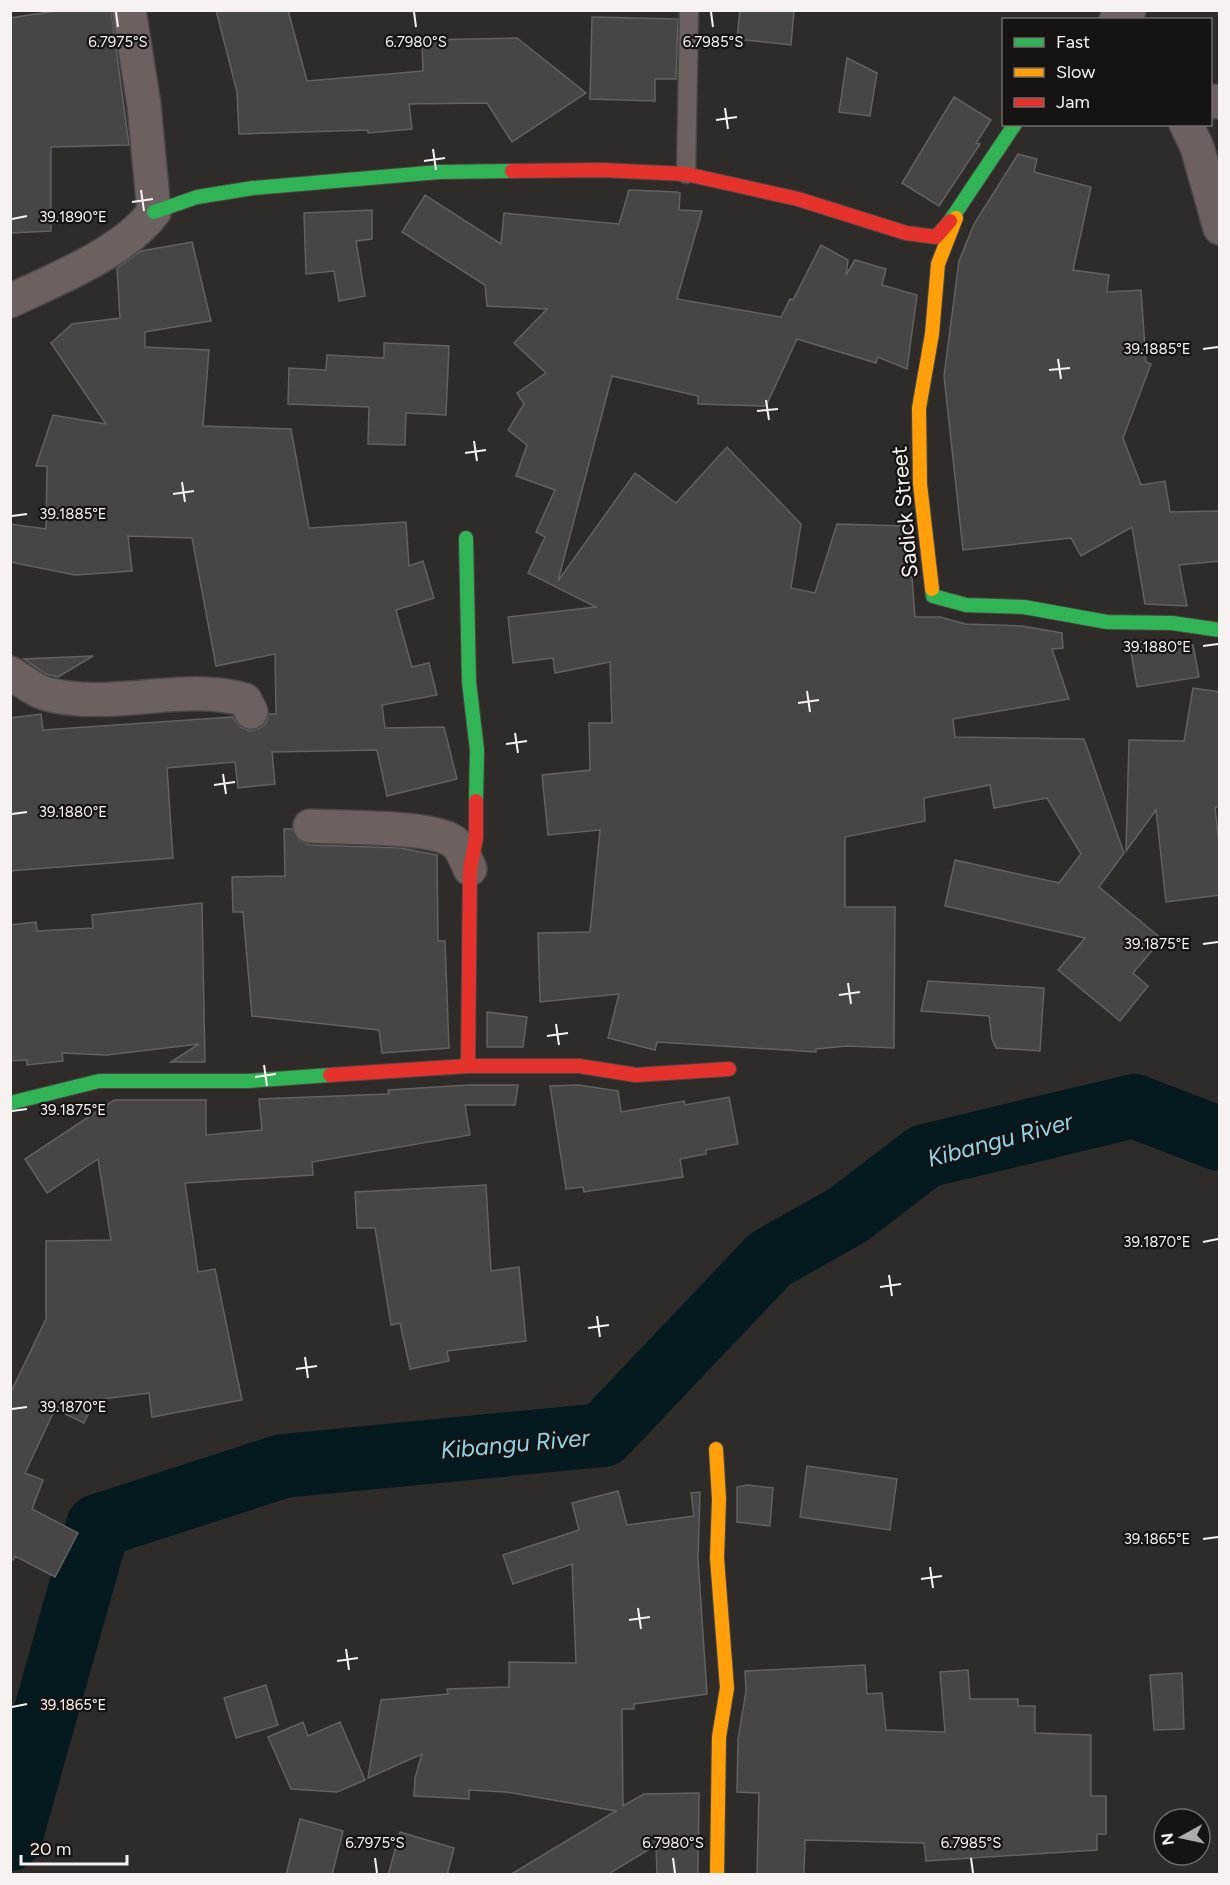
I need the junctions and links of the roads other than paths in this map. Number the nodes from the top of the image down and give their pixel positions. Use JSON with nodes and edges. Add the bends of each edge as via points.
{"nodes":[{"id":1,"x":129,"y":10,"type":"edge"},
{"id":2,"x":689,"y":10,"type":"edge"},
{"id":3,"x":1014,"y":126,"type":"edge"},
{"id":4,"x":1187,"y":126,"type":"edge"},
{"id":5,"x":686,"y":174,"type":"junction"},
{"id":6,"x":154,"y":202,"type":"junction"},
{"id":7,"x":958,"y":212,"type":"junction"},
{"id":8,"x":1220,"y":228,"type":"edge"},
{"id":9,"x":906,"y":233,"type":"junction"},
{"id":10,"x":938,"y":264,"type":"junction"},
{"id":11,"x":10,"y":302,"type":"edge"},
{"id":12,"x":466,"y":538,"type":"dead end"},
{"id":13,"x":1220,"y":630,"type":"edge"},
{"id":14,"x":10,"y":673,"type":"edge"},
{"id":15,"x":251,"y":712,"type":"dead end"},
{"id":16,"x":310,"y":826,"type":"dead end"},
{"id":17,"x":470,"y":869,"type":"junction"},
{"id":18,"x":468,"y":1066,"type":"junction"},
{"id":19,"x":729,"y":1069,"type":"dead end"},
{"id":20,"x":10,"y":1103,"type":"edge"},
{"id":21,"x":716,"y":1449,"type":"dead end"},
{"id":22,"x":717,"y":1875,"type":"edge"}],
"edges":[{"from":1,"to":6,"type":"street"},
{"from":2,"to":5,"type":"lane"},
{"from":3,"to":7,"type":"street"},
{"from":4,"to":8,"type":"street","via":[[1197,147]]},
{"from":5,"to":6,"type":"street","via":[[592,170],[439,172]]},
{"from":5,"to":9,"type":"street","via":[[798,199]]},
{"from":6,"to":11,"type":"street","via":[[142,228],[87,263]]},
{"from":7,"to":9,"type":"street","via":[[936,237]]},
{"from":7,"to":10,"type":"street","name":"Sadick Street"},
{"from":9,"to":10,"type":"street"},
{"from":10,"to":13,"type":"street","name":"Sadick Street","via":[[932,334],[919,408],[920,484],[933,596],[966,605],[1024,607],[1107,622],[1172,623]]},
{"from":12,"to":17,"type":"street","via":[[469,682],[477,750],[476,838]]},
{"from":14,"to":15,"type":"street","via":[[45,694],[98,700],[224,694],[245,700]]},
{"from":16,"to":17,"type":"street","via":[[423,832],[451,839],[462,850]]},
{"from":17,"to":18,"type":"street"},
{"from":18,"to":19,"type":"street","via":[[579,1066],[636,1075]]},
{"from":18,"to":20,"type":"street","via":[[248,1081],[99,1081]]},
{"from":21,"to":22,"type":"street","via":[[717,1558],[727,1688],[718,1737]]}]}
